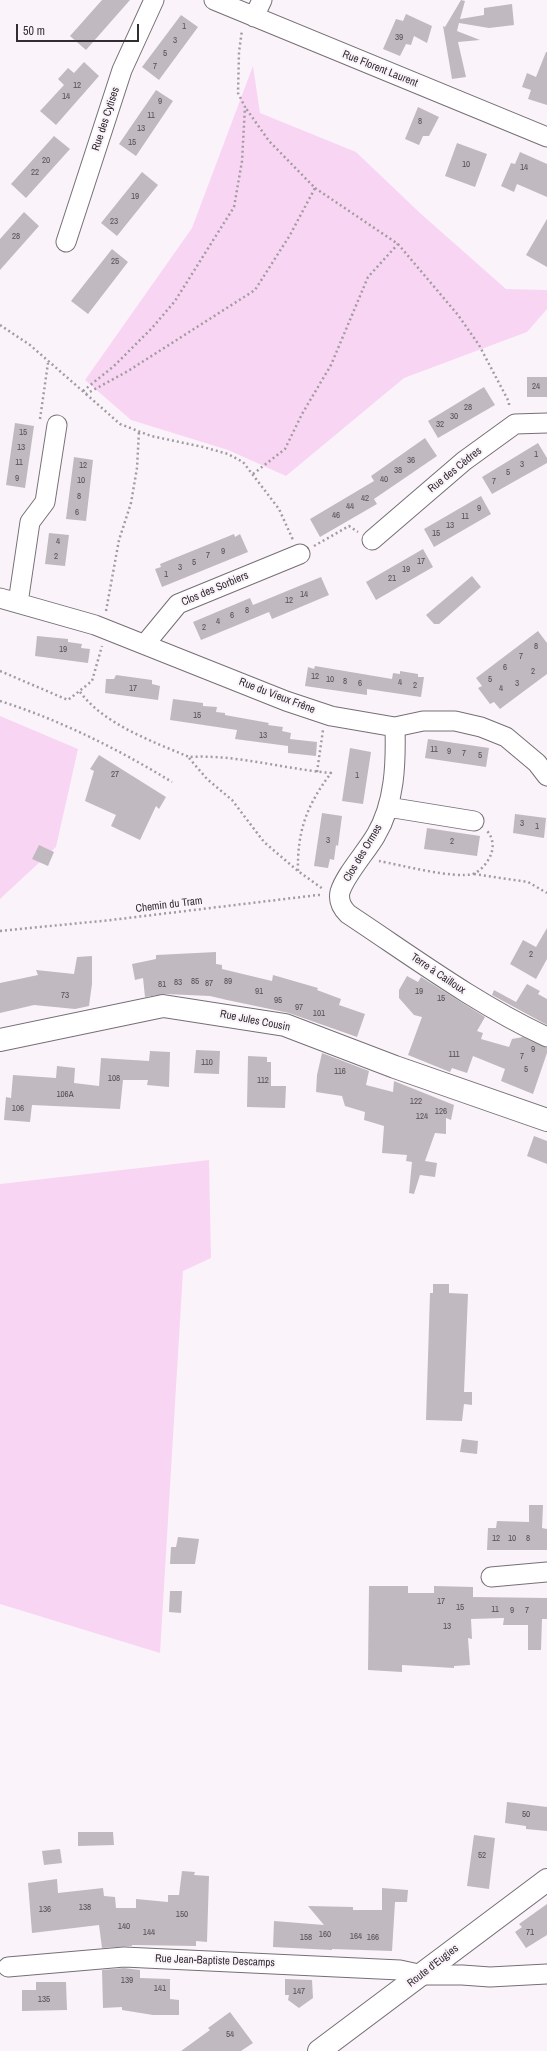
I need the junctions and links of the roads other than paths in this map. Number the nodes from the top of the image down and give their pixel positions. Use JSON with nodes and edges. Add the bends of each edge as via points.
{"nodes":[{"id":1,"x":154,"y":0,"type":"edge"},
{"id":2,"x":214,"y":0,"type":"edge"},
{"id":3,"x":254,"y":10,"type":"edge"},
{"id":4,"x":547,"y":137,"type":"edge"},
{"id":5,"x":66,"y":242,"type":"dead end"},
{"id":6,"x":547,"y":423,"type":"edge"},
{"id":7,"x":57,"y":427,"type":"road end"},
{"id":8,"x":372,"y":540,"type":"road end"},
{"id":9,"x":300,"y":554,"type":"road end"},
{"id":10,"x":9,"y":601,"type":"edge"},
{"id":11,"x":145,"y":644,"type":"junction"},
{"id":12,"x":395,"y":727,"type":"junction"},
{"id":13,"x":544,"y":764,"type":"edge"},
{"id":14,"x":388,"y":807,"type":"junction"},
{"id":15,"x":474,"y":821,"type":"road end"},
{"id":16,"x":339,"y":898,"type":"joint"},
{"id":17,"x":547,"y":1037,"type":"edge"},
{"id":18,"x":0,"y":1040,"type":"edge"},
{"id":19,"x":547,"y":1120,"type":"edge"},
{"id":20,"x":547,"y":1572,"type":"edge"},
{"id":21,"x":491,"y":1577,"type":"dead end"},
{"id":22,"x":547,"y":1880,"type":"edge"},
{"id":23,"x":8,"y":1967,"type":"dead end"},
{"id":24,"x":547,"y":1974,"type":"edge"},
{"id":25,"x":422,"y":1975,"type":"junction"},
{"id":26,"x":319,"y":2051,"type":"edge"}],
"edges":[{"from":1,"to":5,"type":"street","name":"Rue des Cytises","via":[[122,70]]},
{"from":2,"to":3,"type":"street","name":"Rue Florent Laurent"},
{"from":3,"to":4,"type":"street","name":"Rue Florent Laurent"},
{"from":6,"to":8,"type":"street","name":"Rue des Cèdres","via":[[515,424],[510,427],[464,461]]},
{"from":7,"to":10,"type":"street","via":[[45,502],[30,522]]},
{"from":9,"to":11,"type":"street","name":"Clos des Sorbiers","via":[[178,604]]},
{"from":10,"to":11,"type":"street","name":"Rue du Vieux Frêne","via":[[104,628]]},
{"from":11,"to":12,"type":"street","name":"Rue du Vieux Frêne","via":[[286,701],[331,716]]},
{"from":12,"to":13,"type":"street","name":"Rue du Vieux Frêne","via":[[423,721],[455,721],[480,726],[506,737]]},
{"from":12,"to":14,"type":"street","name":"Clos des Ormes","via":[[396,765]]},
{"from":14,"to":15,"type":"street"},
{"from":14,"to":16,"type":"street","name":"Clos des Ormes","via":[[380,828],[342,887]]},
{"from":16,"to":17,"type":"street","name":"Terre à Cailloux","via":[[348,914],[434,973],[515,1022]]},
{"from":18,"to":19,"type":"street","name":"Rue Jules Cousin","via":[[163,1006],[285,1025]]},
{"from":20,"to":21,"type":"street"},
{"from":22,"to":25,"type":"street","name":"Route d'Eugies"},
{"from":23,"to":25,"type":"street","name":"Rue Jean-Baptiste Descamps","via":[[124,1957],[400,1970]]},
{"from":24,"to":25,"type":"street","name":"Rue Jean-Baptiste Descamps","via":[[490,1977]]},
{"from":25,"to":26,"type":"street","name":"Route d'Eugies"}]}
